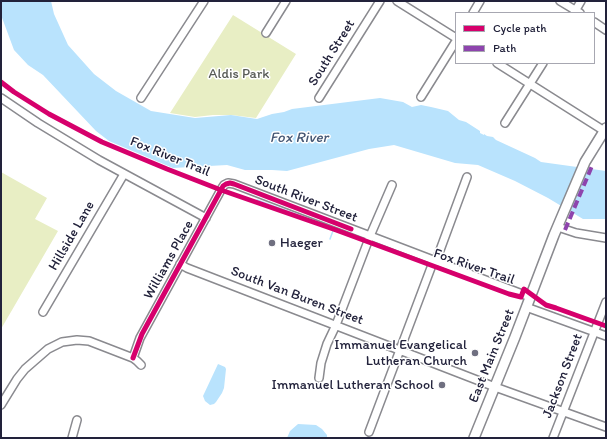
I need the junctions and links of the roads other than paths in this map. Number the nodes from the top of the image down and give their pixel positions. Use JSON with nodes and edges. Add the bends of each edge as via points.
{"nodes":[{"id":1,"x":286,"y":1,"type":"edge"},
{"id":2,"x":380,"y":1,"type":"edge"},
{"id":3,"x":397,"y":1,"type":"edge"},
{"id":4,"x":480,"y":1,"type":"edge"},
{"id":5,"x":560,"y":1,"type":"edge"},
{"id":6,"x":581,"y":1,"type":"edge"},
{"id":7,"x":201,"y":2,"type":"edge"},
{"id":8,"x":474,"y":12,"type":"edge"},
{"id":9,"x":576,"y":12,"type":"edge"},
{"id":10,"x":595,"y":23,"type":"edge"},
{"id":11,"x":606,"y":30,"type":"edge"},
{"id":12,"x":266,"y":33,"type":"dead end"},
{"id":13,"x":455,"y":37,"type":"edge"},
{"id":14,"x":455,"y":43,"type":"edge"},
{"id":15,"x":499,"y":64,"type":"edge"},
{"id":16,"x":542,"y":64,"type":"edge"},
{"id":17,"x":530,"y":83,"type":"junction"},
{"id":18,"x":421,"y":97,"type":"dead end"},
{"id":19,"x":1,"y":98,"type":"edge"},
{"id":20,"x":141,"y":98,"type":"dead end"},
{"id":21,"x":319,"y":98,"type":"dead end"},
{"id":22,"x":505,"y":123,"type":"dead end"},
{"id":23,"x":605,"y":130,"type":"edge"},
{"id":24,"x":124,"y":174,"type":"junction"},
{"id":25,"x":467,"y":177,"type":"dead end"},
{"id":26,"x":234,"y":184,"type":"joint"},
{"id":27,"x":392,"y":185,"type":"dead end"},
{"id":28,"x":206,"y":218,"type":"junction"},
{"id":29,"x":558,"y":227,"type":"junction"},
{"id":30,"x":370,"y":236,"type":"junction"},
{"id":31,"x":606,"y":238,"type":"edge"},
{"id":32,"x":436,"y":261,"type":"junction"},
{"id":33,"x":180,"y":264,"type":"junction"},
{"id":34,"x":530,"y":297,"type":"junction"},
{"id":35,"x":606,"y":302,"type":"edge"},
{"id":36,"x":526,"y":308,"type":"junction"},
{"id":37,"x":43,"y":312,"type":"dead end"},
{"id":38,"x":336,"y":325,"type":"junction"},
{"id":39,"x":594,"y":332,"type":"junction"},
{"id":40,"x":606,"y":336,"type":"edge"},
{"id":41,"x":400,"y":350,"type":"junction"},
{"id":42,"x":133,"y":358,"type":"junction"},
{"id":43,"x":141,"y":365,"type":"dead end"},
{"id":44,"x":319,"y":378,"type":"dead end"},
{"id":45,"x":495,"y":387,"type":"junction"},
{"id":46,"x":1,"y":405,"type":"edge"},
{"id":47,"x":563,"y":412,"type":"junction"},
{"id":48,"x":77,"y":420,"type":"dead end"},
{"id":49,"x":606,"y":427,"type":"edge"},
{"id":50,"x":369,"y":432,"type":"dead end"},
{"id":51,"x":72,"y":438,"type":"edge"},
{"id":52,"x":474,"y":438,"type":"edge"},
{"id":53,"x":553,"y":438,"type":"edge"}],
"edges":[{"from":1,"to":12,"type":"street"},
{"from":2,"to":21,"type":"street","name":"South Street"},
{"from":3,"to":13,"type":"street"},
{"from":4,"to":8,"type":"street"},
{"from":5,"to":9,"type":"street"},
{"from":6,"to":9,"type":"street"},
{"from":7,"to":20,"type":"street"},
{"from":10,"to":11,"type":"street"},
{"from":14,"to":18,"type":"street"},
{"from":15,"to":17,"type":"street"},
{"from":16,"to":17,"type":"street"},
{"from":17,"to":22,"type":"street"},
{"from":17,"to":23,"type":"street"},
{"from":19,"to":24,"type":"street"},
{"from":23,"to":29,"type":"main road","name":"East Main Street","via":[[586,162]]},
{"from":24,"to":28,"type":"street"},
{"from":24,"to":37,"type":"street","name":"Hillside Lane"},
{"from":25,"to":32,"type":"street"},
{"from":26,"to":28,"type":"street","name":"Williams Place","via":[[228,183],[223,186]]},
{"from":26,"to":30,"type":"street","name":"South River Street"},
{"from":27,"to":30,"type":"street"},
{"from":28,"to":33,"type":"street","name":"Williams Place"},
{"from":29,"to":31,"type":"street"},
{"from":29,"to":34,"type":"main road","name":"East Main Street"},
{"from":30,"to":32,"type":"street","name":"South River Street"},
{"from":30,"to":38,"type":"street"},
{"from":32,"to":34,"type":"street","name":"South River Street"},
{"from":32,"to":41,"type":"street"},
{"from":33,"to":38,"type":"street","name":"South Van Buren Street"},
{"from":33,"to":42,"type":"street","name":"Williams Place","via":[[142,334]]},
{"from":34,"to":36,"type":"main road","name":"East Main Street"},
{"from":35,"to":39,"type":"street","name":"Jackson Street"},
{"from":36,"to":39,"type":"street"},
{"from":36,"to":45,"type":"main road","name":"East Main Street"},
{"from":38,"to":41,"type":"street","name":"South Van Buren Street"},
{"from":38,"to":44,"type":"street","via":[[324,353]]},
{"from":39,"to":40,"type":"street"},
{"from":39,"to":47,"type":"street","name":"Jackson Street"},
{"from":41,"to":45,"type":"street","name":"South Van Buren Street"},
{"from":41,"to":50,"type":"street"},
{"from":42,"to":43,"type":"street"},
{"from":42,"to":46,"type":"street","via":[[89,341],[65,341],[48,349],[20,374]]},
{"from":45,"to":47,"type":"street","name":"South Van Buren Street"},
{"from":45,"to":52,"type":"main road","name":"East Main Street"},
{"from":47,"to":49,"type":"street","name":"South Van Buren Street"},
{"from":47,"to":53,"type":"street","name":"Jackson Street"},
{"from":48,"to":51,"type":"street"}]}
